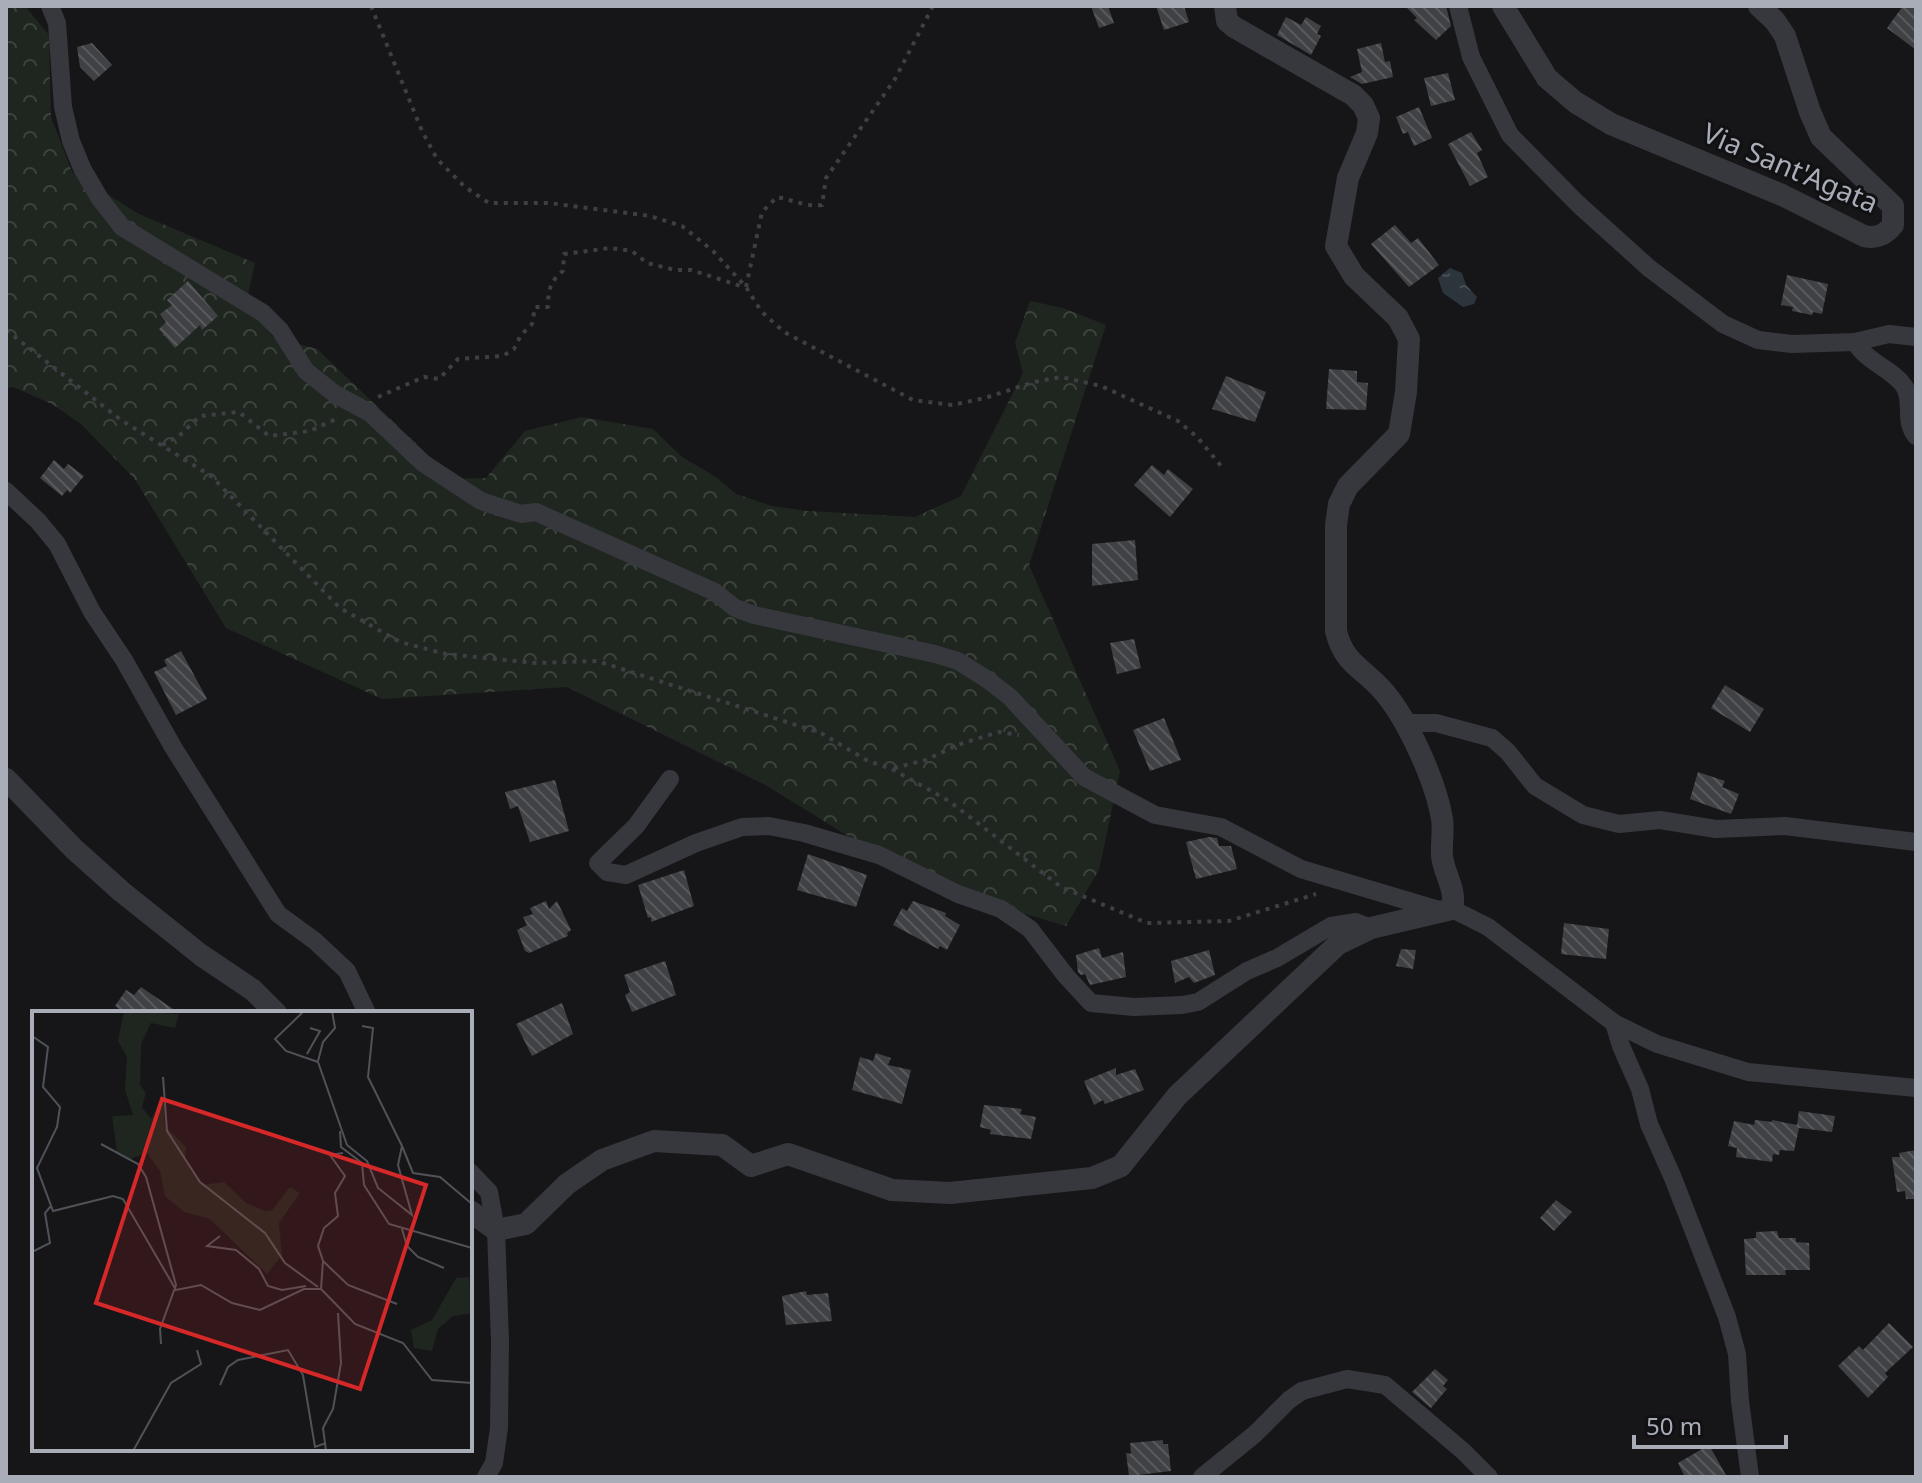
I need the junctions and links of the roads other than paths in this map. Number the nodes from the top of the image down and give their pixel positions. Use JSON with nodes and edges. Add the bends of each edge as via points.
{"nodes":[{"id":1,"x":50,"y":6,"type":"edge"},
{"id":2,"x":1225,"y":6,"type":"edge"},
{"id":3,"x":1458,"y":6,"type":"edge"},
{"id":4,"x":1503,"y":6,"type":"edge"},
{"id":5,"x":1759,"y":6,"type":"edge"},
{"id":6,"x":1916,"y":337,"type":"edge"},
{"id":7,"x":1855,"y":342,"type":"junction"},
{"id":8,"x":1916,"y":436,"type":"edge"},
{"id":9,"x":6,"y":491,"type":"edge"},
{"id":10,"x":1407,"y":723,"type":"junction"},
{"id":11,"x":6,"y":779,"type":"edge"},
{"id":12,"x":670,"y":779,"type":"dead end"},
{"id":13,"x":1916,"y":842,"type":"edge"},
{"id":14,"x":1447,"y":910,"type":"junction"},
{"id":15,"x":1371,"y":928,"type":"junction"},
{"id":16,"x":274,"y":1011,"type":"edge"},
{"id":17,"x":366,"y":1011,"type":"edge"},
{"id":18,"x":1614,"y":1023,"type":"junction"},
{"id":19,"x":1916,"y":1088,"type":"edge"},
{"id":20,"x":472,"y":1174,"type":"edge"},
{"id":21,"x":472,"y":1212,"type":"edge"},
{"id":22,"x":496,"y":1230,"type":"junction"},
{"id":23,"x":486,"y":1477,"type":"edge"},
{"id":24,"x":1202,"y":1477,"type":"edge"},
{"id":25,"x":1489,"y":1477,"type":"edge"},
{"id":26,"x":1750,"y":1477,"type":"edge"}],
"edges":[{"from":1,"to":14,"type":"street","via":[[57,23],[71,141],[100,199],[122,227],[263,313],[306,371],[370,413],[423,463],[481,501],[521,514],[536,512],[715,592],[754,615],[958,661],[1010,697],[1084,777],[1155,815],[1221,827],[1301,869]]},
{"from":2,"to":10,"type":"street","via":[[1227,21],[1234,27],[1353,95],[1369,118],[1348,178],[1336,246],[1354,276],[1398,318],[1409,339],[1406,392],[1399,434],[1348,486],[1339,504],[1336,631],[1348,660],[1383,690]]},
{"from":3,"to":7,"type":"street","via":[[1471,57],[1510,135],[1649,268],[1723,324],[1758,340]]},
{"from":4,"to":5,"type":"street","name":"Via Sant'Agata","via":[[1547,78],[1611,124],[1782,195],[1864,236],[1884,234],[1893,225],[1893,206],[1821,137],[1785,36]]},
{"from":6,"to":7,"type":"street","via":[[1889,334]]},
{"from":7,"to":8,"type":"street","via":[[1903,383],[1908,423]]},
{"from":9,"to":17,"type":"street","via":[[57,544],[92,612],[278,914],[347,971]]},
{"from":10,"to":13,"type":"street","via":[[1436,723],[1492,738],[1535,786],[1583,815],[1619,824],[1660,820],[1716,829],[1785,826]]},
{"from":10,"to":14,"type":"street","via":[[1442,820],[1442,858],[1455,899]]},
{"from":11,"to":16,"type":"street","via":[[122,892]]},
{"from":12,"to":15,"type":"street","via":[[636,826],[598,863],[607,872],[626,875],[742,827],[804,833],[879,855],[1001,909],[1030,929],[1091,1003],[1134,1007],[1198,1002],[1331,926],[1356,922]]},
{"from":14,"to":15,"type":"street"},
{"from":14,"to":18,"type":"street","via":[[1488,927]]},
{"from":15,"to":22,"type":"street","via":[[1338,944],[1212,1061],[1121,1166],[1092,1178],[950,1193],[892,1190],[788,1154],[751,1166],[722,1145],[654,1141],[602,1160],[567,1184],[526,1224]]},
{"from":18,"to":19,"type":"street","via":[[1657,1044],[1748,1072]]},
{"from":18,"to":26,"type":"street","via":[[1727,1317],[1737,1354]]},
{"from":20,"to":22,"type":"street","via":[[489,1192]]},
{"from":21,"to":22,"type":"street"},
{"from":22,"to":23,"type":"street","via":[[499,1428],[494,1463]]},
{"from":24,"to":25,"type":"street","via":[[1302,1391],[1347,1379],[1385,1385]]}]}
